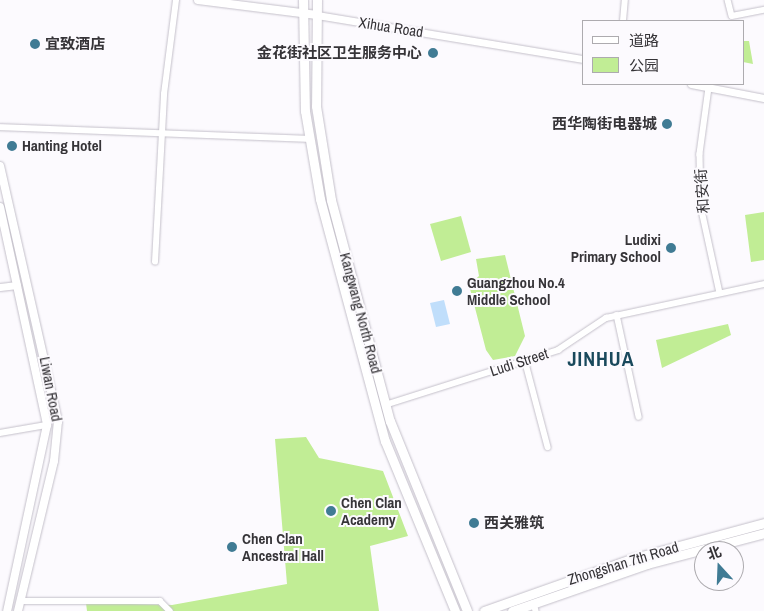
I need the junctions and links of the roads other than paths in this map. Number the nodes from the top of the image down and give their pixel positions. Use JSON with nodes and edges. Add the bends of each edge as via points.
{"nodes":[{"id":1,"x":176,"y":0,"type":"edge"},
{"id":2,"x":198,"y":0,"type":"edge"},
{"id":3,"x":303,"y":0,"type":"edge"},
{"id":4,"x":317,"y":0,"type":"edge"},
{"id":5,"x":625,"y":0,"type":"edge"},
{"id":6,"x":728,"y":0,"type":"edge"},
{"id":7,"x":764,"y":10,"type":"edge"},
{"id":8,"x":303,"y":12,"type":"junction"},
{"id":9,"x":317,"y":15,"type":"junction"},
{"id":10,"x":623,"y":20,"type":"edge"},
{"id":11,"x":303,"y":39,"type":"junction"},
{"id":12,"x":317,"y":39,"type":"junction"},
{"id":13,"x":582,"y":59,"type":"edge"},
{"id":14,"x":696,"y":85,"type":"edge"},
{"id":15,"x":709,"y":88,"type":"junction"},
{"id":16,"x":764,"y":98,"type":"edge"},
{"id":17,"x":0,"y":127,"type":"edge"},
{"id":18,"x":161,"y":136,"type":"junction"},
{"id":19,"x":309,"y":139,"type":"junction"},
{"id":20,"x":0,"y":166,"type":"edge"},
{"id":21,"x":0,"y":207,"type":"edge"},
{"id":22,"x":155,"y":262,"type":"dead end"},
{"id":23,"x":28,"y":284,"type":"junction"},
{"id":24,"x":764,"y":284,"type":"edge"},
{"id":25,"x":17,"y":285,"type":"junction"},
{"id":26,"x":0,"y":287,"type":"edge"},
{"id":27,"x":720,"y":293,"type":"junction"},
{"id":28,"x":617,"y":315,"type":"junction"},
{"id":29,"x":525,"y":360,"type":"junction"},
{"id":30,"x":386,"y":405,"type":"junction"},
{"id":31,"x":639,"y":417,"type":"dead end"},
{"id":32,"x":47,"y":426,"type":"junction"},
{"id":33,"x":0,"y":433,"type":"edge"},
{"id":34,"x":548,"y":447,"type":"dead end"},
{"id":35,"x":764,"y":523,"type":"edge"},
{"id":36,"x":764,"y":533,"type":"edge"},
{"id":37,"x":20,"y":601,"type":"junction"},
{"id":38,"x":535,"y":607,"type":"edge"},
{"id":39,"x":7,"y":611,"type":"edge"},
{"id":40,"x":18,"y":611,"type":"edge"},
{"id":41,"x":170,"y":611,"type":"edge"},
{"id":42,"x":454,"y":611,"type":"edge"},
{"id":43,"x":467,"y":611,"type":"edge"},
{"id":44,"x":484,"y":611,"type":"edge"},
{"id":45,"x":512,"y":611,"type":"edge"}],
"edges":[{"from":1,"to":18,"type":"street"},
{"from":2,"to":8,"type":"main road","name":"Xihua Road"},
{"from":3,"to":8,"type":"main road","name":"Kangwang North Road"},
{"from":4,"to":9,"type":"main road","name":"Kangwang North Road"},
{"from":5,"to":10,"type":"street"},
{"from":6,"to":7,"type":"street","via":[[732,16]]},
{"from":8,"to":9,"type":"main road","name":"Xihua Road"},
{"from":8,"to":11,"type":"main road","name":"Kangwang North Road"},
{"from":9,"to":12,"type":"main road","name":"Kangwang North Road"},
{"from":9,"to":13,"type":"street","name":"Xihua Road"},
{"from":11,"to":12,"type":"street","via":[[309,33]]},
{"from":11,"to":19,"type":"main road","name":"Kangwang North Road"},
{"from":12,"to":30,"type":"main road","name":"Kangwang North Road","via":[[316,106],[324,167]]},
{"from":14,"to":15,"type":"street"},
{"from":15,"to":16,"type":"street"},
{"from":15,"to":27,"type":"street","name":"和安街","via":[[700,154],[701,206]]},
{"from":17,"to":18,"type":"street"},
{"from":18,"to":19,"type":"street"},
{"from":18,"to":22,"type":"street"},
{"from":19,"to":42,"type":"main road","name":"Kangwang North Road","via":[[320,199],[374,406]]},
{"from":20,"to":23,"type":"main road","name":"Liwan Road"},
{"from":21,"to":25,"type":"main road","name":"Liwan Road"},
{"from":23,"to":25,"type":"street"},
{"from":23,"to":37,"type":"main road","name":"Liwan Road","via":[[59,432]]},
{"from":24,"to":27,"type":"street","name":"Ludi Street"},
{"from":25,"to":26,"type":"street"},
{"from":25,"to":32,"type":"main road","name":"Liwan Road"},
{"from":27,"to":28,"type":"street","name":"Ludi Street"},
{"from":28,"to":29,"type":"street","name":"Ludi Street","via":[[558,350]]},
{"from":28,"to":31,"type":"street"},
{"from":29,"to":30,"type":"street","name":"Ludi Street"},
{"from":29,"to":34,"type":"street"},
{"from":30,"to":43,"type":"main road","name":"Kangwang North Road","via":[[407,469]]},
{"from":32,"to":33,"type":"street"},
{"from":32,"to":39,"type":"main road","name":"Liwan Road"},
{"from":35,"to":44,"type":"main road","name":"Zhongshan 7th Road","via":[[624,561]]},
{"from":36,"to":38,"type":"main road","name":"Zhongshan 7th Road","via":[[647,564]]},
{"from":37,"to":40,"type":"main road","name":"Liwan Road"},
{"from":37,"to":41,"type":"street","via":[[160,601]]},
{"from":38,"to":45,"type":"main road","name":"Zhongshan 7th Road"}]}
